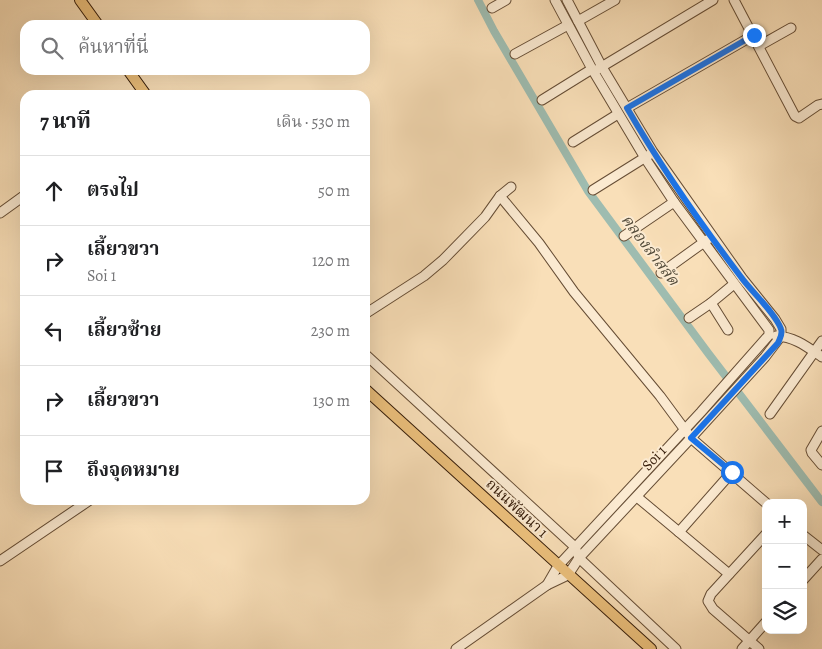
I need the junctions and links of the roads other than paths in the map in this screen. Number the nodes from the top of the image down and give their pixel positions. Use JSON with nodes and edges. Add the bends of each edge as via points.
{"nodes":[{"id":1,"x":80,"y":0,"type":"edge"},
{"id":2,"x":506,"y":0,"type":"edge"},
{"id":3,"x":555,"y":0,"type":"edge"},
{"id":4,"x":567,"y":0,"type":"edge"},
{"id":5,"x":608,"y":0,"type":"edge"},
{"id":6,"x":615,"y":0,"type":"edge"},
{"id":7,"x":707,"y":0,"type":"edge"},
{"id":8,"x":713,"y":0,"type":"edge"},
{"id":9,"x":734,"y":0,"type":"edge"},
{"id":10,"x":492,"y":8,"type":"dead end"},
{"id":11,"x":94,"y":20,"type":"edge"},
{"id":12,"x":577,"y":20,"type":"junction"},
{"id":13,"x":568,"y":25,"type":"junction"},
{"id":14,"x":791,"y":28,"type":"dead end"},
{"id":15,"x":754,"y":35,"type":"junction"},
{"id":16,"x":759,"y":46,"type":"junction"},
{"id":17,"x":515,"y":54,"type":"dead end"},
{"id":18,"x":596,"y":67,"type":"junction"},
{"id":19,"x":132,"y":75,"type":"edge"},
{"id":20,"x":142,"y":90,"type":"edge"},
{"id":21,"x":542,"y":100,"type":"dead end"},
{"id":22,"x":822,"y":104,"type":"edge"},
{"id":23,"x":627,"y":108,"type":"junction"},
{"id":24,"x":618,"y":114,"type":"junction"},
{"id":25,"x":573,"y":142,"type":"dead end"},
{"id":26,"x":653,"y":152,"type":"junction"},
{"id":27,"x":645,"y":158,"type":"junction"},
{"id":28,"x":511,"y":187,"type":"dead end"},
{"id":29,"x":593,"y":190,"type":"dead end"},
{"id":30,"x":500,"y":196,"type":"junction"},
{"id":31,"x":20,"y":198,"type":"edge"},
{"id":32,"x":674,"y":202,"type":"junction"},
{"id":33,"x":0,"y":212,"type":"edge"},
{"id":34,"x":624,"y":236,"type":"dead end"},
{"id":35,"x":708,"y":239,"type":"junction"},
{"id":36,"x":661,"y":274,"type":"dead end"},
{"id":37,"x":734,"y":284,"type":"junction"},
{"id":38,"x":710,"y":303,"type":"junction"},
{"id":39,"x":370,"y":311,"type":"edge"},
{"id":40,"x":689,"y":318,"type":"dead end"},
{"id":41,"x":728,"y":330,"type":"dead end"},
{"id":42,"x":769,"y":335,"type":"junction"},
{"id":43,"x":780,"y":340,"type":"junction"},
{"id":44,"x":822,"y":341,"type":"edge"},
{"id":45,"x":818,"y":354,"type":"edge"},
{"id":46,"x":370,"y":359,"type":"edge"},
{"id":47,"x":370,"y":394,"type":"edge"},
{"id":48,"x":770,"y":414,"type":"dead end"},
{"id":49,"x":684,"y":428,"type":"junction"},
{"id":50,"x":822,"y":431,"type":"edge"},
{"id":51,"x":691,"y":438,"type":"junction"},
{"id":52,"x":822,"y":466,"type":"edge"},
{"id":53,"x":732,"y":472,"type":"junction"},
{"id":54,"x":637,"y":497,"type":"junction"},
{"id":55,"x":762,"y":499,"type":"edge"},
{"id":56,"x":83,"y":505,"type":"edge"},
{"id":57,"x":679,"y":532,"type":"junction"},
{"id":58,"x":762,"y":538,"type":"edge"},
{"id":59,"x":807,"y":538,"type":"edge"},
{"id":60,"x":576,"y":547,"type":"junction"},
{"id":61,"x":822,"y":550,"type":"edge"},
{"id":62,"x":579,"y":558,"type":"junction"},
{"id":63,"x":822,"y":559,"type":"edge"},
{"id":64,"x":0,"y":561,"type":"edge"},
{"id":65,"x":558,"y":566,"type":"junction"},
{"id":66,"x":729,"y":574,"type":"junction"},
{"id":67,"x":568,"y":575,"type":"junction"},
{"id":68,"x":807,"y":576,"type":"edge"},
{"id":69,"x":547,"y":585,"type":"junction"},
{"id":70,"x":762,"y":626,"type":"edge"},
{"id":71,"x":749,"y":640,"type":"junction"},
{"id":72,"x":456,"y":649,"type":"edge"},
{"id":73,"x":650,"y":649,"type":"edge"},
{"id":74,"x":676,"y":649,"type":"edge"},
{"id":75,"x":742,"y":649,"type":"edge"},
{"id":76,"x":759,"y":649,"type":"edge"}],
"edges":[{"from":1,"to":11,"type":"main road"},
{"from":2,"to":10,"type":"street"},
{"from":3,"to":13,"type":"street"},
{"from":4,"to":12,"type":"street"},
{"from":5,"to":12,"type":"street"},
{"from":6,"to":12,"type":"street"},
{"from":7,"to":18,"type":"street"},
{"from":8,"to":18,"type":"street"},
{"from":9,"to":15,"type":"street"},
{"from":12,"to":18,"type":"street"},
{"from":13,"to":17,"type":"street"},
{"from":13,"to":18,"type":"street"},
{"from":14,"to":16,"type":"street"},
{"from":15,"to":16,"type":"street"},
{"from":15,"to":23,"type":"street"},
{"from":16,"to":22,"type":"street","via":[[795,116],[799,118]]},
{"from":18,"to":21,"type":"street"},
{"from":18,"to":23,"type":"street"},
{"from":18,"to":24,"type":"street"},
{"from":19,"to":20,"type":"main road"},
{"from":23,"to":26,"type":"street"},
{"from":24,"to":25,"type":"street"},
{"from":24,"to":27,"type":"street"},
{"from":26,"to":27,"type":"street"},
{"from":26,"to":35,"type":"street"},
{"from":27,"to":29,"type":"street"},
{"from":27,"to":32,"type":"street"},
{"from":28,"to":30,"type":"street"},
{"from":30,"to":39,"type":"street","via":[[485,217],[443,260]]},
{"from":30,"to":49,"type":"street"},
{"from":31,"to":33,"type":"street"},
{"from":32,"to":34,"type":"street"},
{"from":32,"to":35,"type":"street"},
{"from":35,"to":36,"type":"street"},
{"from":35,"to":37,"type":"street"},
{"from":35,"to":43,"type":"street","via":[[776,319],[781,329]]},
{"from":37,"to":38,"type":"street"},
{"from":37,"to":42,"type":"street","via":[[769,330]]},
{"from":38,"to":40,"type":"street"},
{"from":38,"to":41,"type":"street"},
{"from":42,"to":43,"type":"street"},
{"from":42,"to":49,"type":"street"},
{"from":43,"to":45,"type":"street","via":[[793,338]]},
{"from":43,"to":51,"type":"street","name":"Soi 1"},
{"from":44,"to":45,"type":"street"},
{"from":45,"to":48,"type":"street"},
{"from":46,"to":60,"type":"street"},
{"from":47,"to":65,"type":"main road","name":"ถนนพัฒนา 1"},
{"from":49,"to":51,"type":"street"},
{"from":49,"to":60,"type":"street"},
{"from":50,"to":52,"type":"street","via":[[812,450]]},
{"from":51,"to":53,"type":"street"},
{"from":51,"to":54,"type":"street","name":"Soi 1"},
{"from":53,"to":55,"type":"street"},
{"from":53,"to":57,"type":"street"},
{"from":54,"to":57,"type":"street"},
{"from":54,"to":62,"type":"street","name":"Soi 1"},
{"from":56,"to":64,"type":"street"},
{"from":57,"to":66,"type":"street"},
{"from":58,"to":66,"type":"street"},
{"from":59,"to":61,"type":"street"},
{"from":60,"to":62,"type":"street"},
{"from":60,"to":65,"type":"street"},
{"from":62,"to":67,"type":"street","name":"Soi 1"},
{"from":62,"to":74,"type":"street"},
{"from":63,"to":68,"type":"street"},
{"from":65,"to":67,"type":"main road","name":"ถนนพัฒนา 1"},
{"from":65,"to":69,"type":"street"},
{"from":66,"to":71,"type":"street","via":[[708,601]]},
{"from":67,"to":69,"type":"street"},
{"from":67,"to":73,"type":"main road","name":"ถนนพัฒนา 1"},
{"from":69,"to":72,"type":"street"},
{"from":70,"to":71,"type":"street"},
{"from":71,"to":75,"type":"street"},
{"from":71,"to":76,"type":"street"}]}
